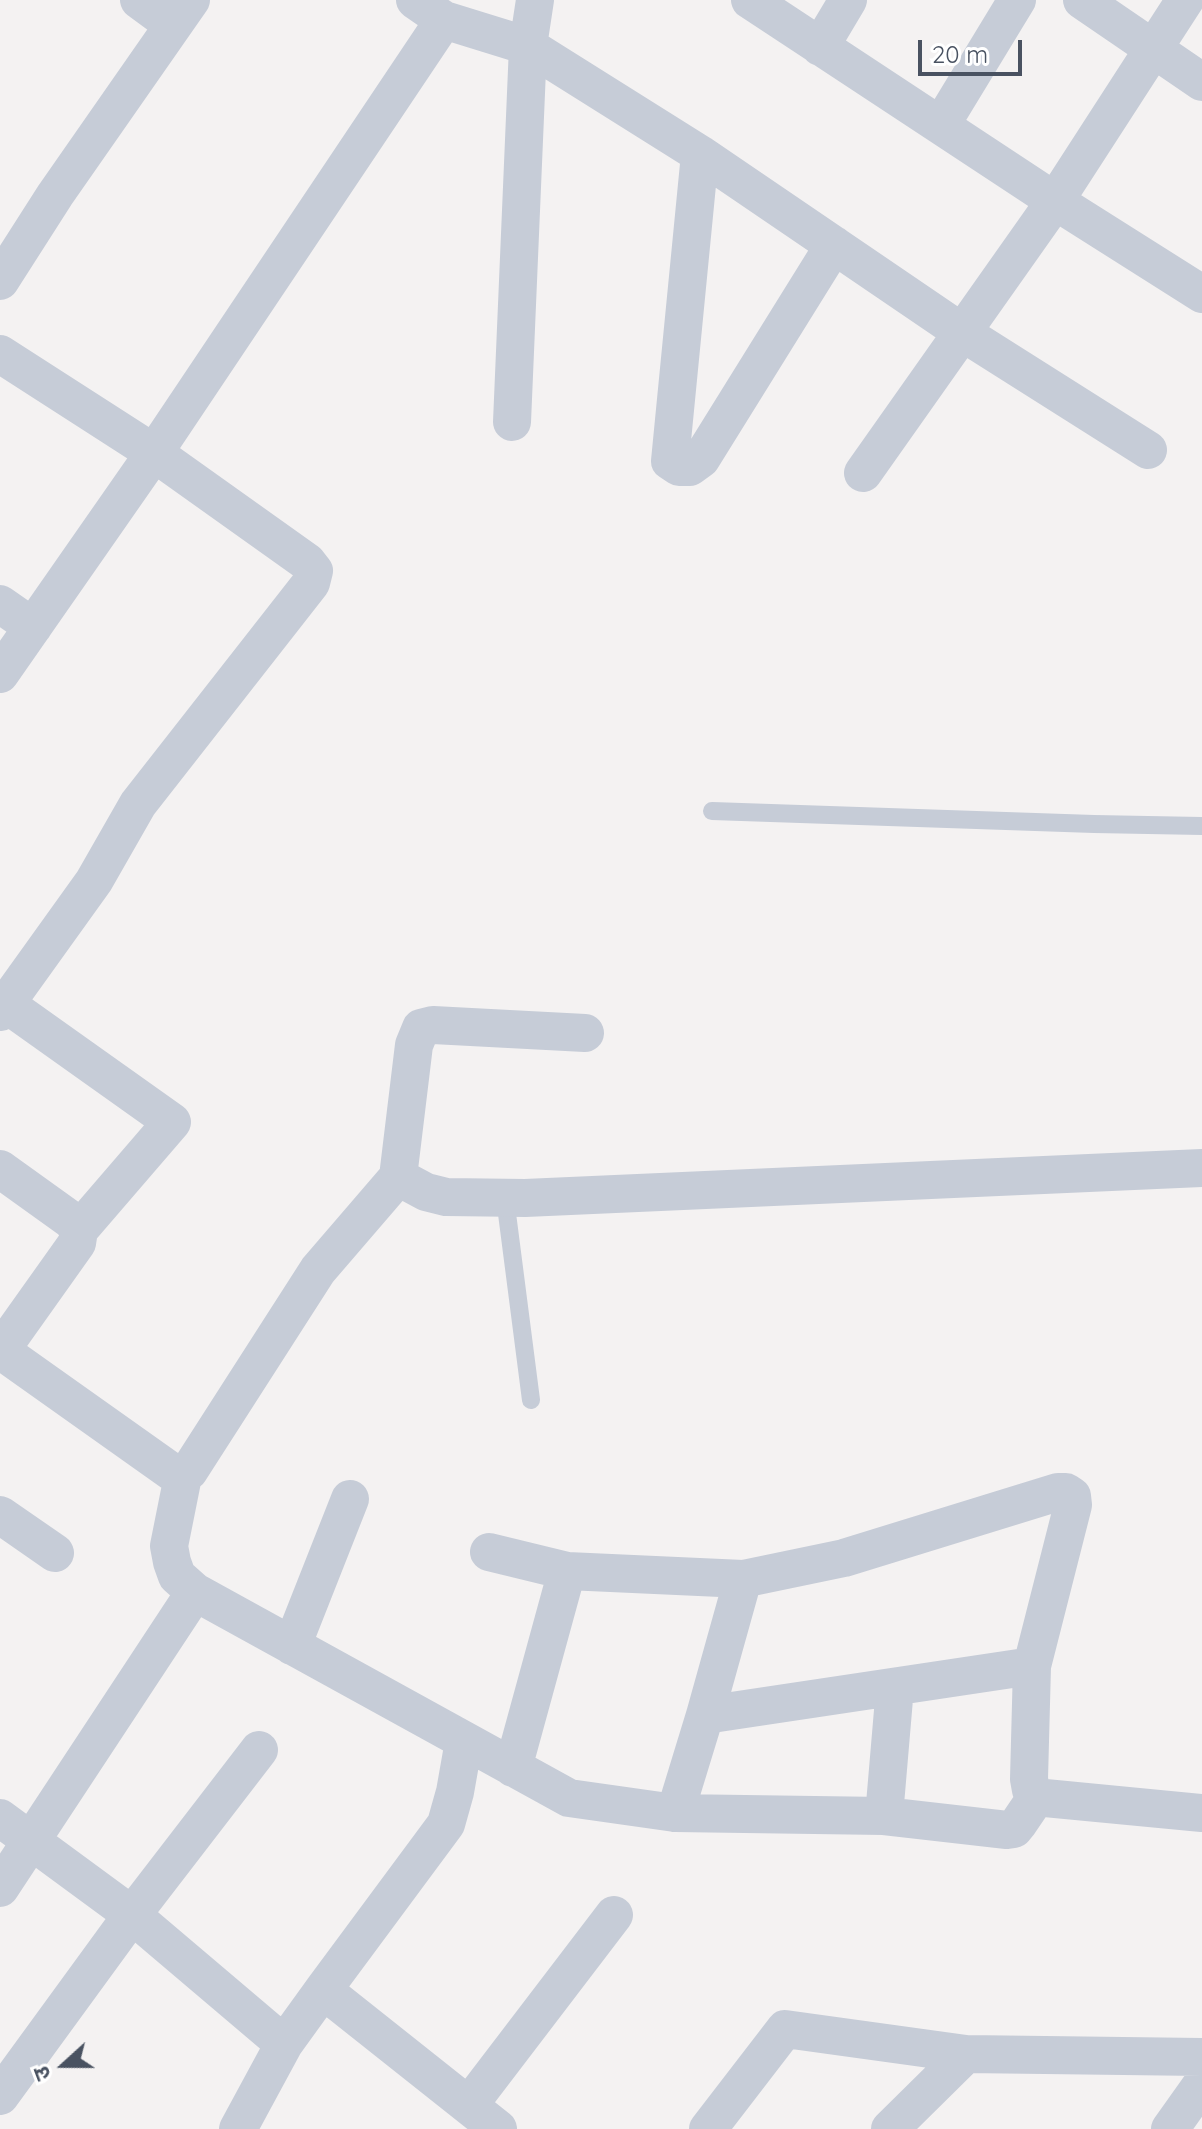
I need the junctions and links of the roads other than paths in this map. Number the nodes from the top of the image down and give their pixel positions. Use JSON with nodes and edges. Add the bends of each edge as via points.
{"nodes":[{"id":1,"x":139,"y":0,"type":"edge"},
{"id":2,"x":535,"y":0,"type":"edge"},
{"id":3,"x":750,"y":0,"type":"edge"},
{"id":4,"x":848,"y":0,"type":"edge"},
{"id":5,"x":1017,"y":0,"type":"edge"},
{"id":6,"x":1082,"y":0,"type":"edge"},
{"id":7,"x":1185,"y":0,"type":"edge"},
{"id":8,"x":182,"y":13,"type":"edge"},
{"id":9,"x":440,"y":15,"type":"edge"},
{"id":10,"x":519,"y":43,"type":"junction"},
{"id":11,"x":820,"y":47,"type":"junction"},
{"id":12,"x":1154,"y":49,"type":"junction"},
{"id":13,"x":1202,"y":82,"type":"edge"},
{"id":14,"x":941,"y":125,"type":"junction"},
{"id":15,"x":700,"y":154,"type":"junction"},
{"id":16,"x":1055,"y":201,"type":"junction"},
{"id":17,"x":834,"y":245,"type":"junction"},
{"id":18,"x":0,"y":281,"type":"edge"},
{"id":19,"x":1202,"y":294,"type":"edge"},
{"id":20,"x":963,"y":333,"type":"junction"},
{"id":21,"x":0,"y":354,"type":"edge"},
{"id":22,"x":512,"y":422,"type":"dead end"},
{"id":23,"x":1148,"y":450,"type":"dead end"},
{"id":24,"x":154,"y":453,"type":"junction"},
{"id":25,"x":863,"y":473,"type":"dead end"},
{"id":26,"x":0,"y":604,"type":"edge"},
{"id":27,"x":33,"y":627,"type":"junction"},
{"id":28,"x":0,"y":674,"type":"edge"},
{"id":29,"x":712,"y":811,"type":"dead end"},
{"id":30,"x":1202,"y":826,"type":"edge"},
{"id":31,"x":3,"y":1008,"type":"edge"},
{"id":32,"x":585,"y":1033,"type":"dead end"},
{"id":33,"x":1202,"y":1168,"type":"edge"},
{"id":34,"x":0,"y":1169,"type":"edge"},
{"id":35,"x":398,"y":1177,"type":"junction"},
{"id":36,"x":505,"y":1198,"type":"junction"},
{"id":37,"x":79,"y":1230,"type":"junction"},
{"id":38,"x":0,"y":1350,"type":"edge"},
{"id":39,"x":531,"y":1400,"type":"dead end"},
{"id":40,"x":183,"y":1476,"type":"junction"},
{"id":41,"x":350,"y":1499,"type":"dead end"},
{"id":42,"x":0,"y":1515,"type":"edge"},
{"id":43,"x":489,"y":1552,"type":"dead end"},
{"id":44,"x":55,"y":1553,"type":"dead end"},
{"id":45,"x":567,"y":1571,"type":"junction"},
{"id":46,"x":743,"y":1579,"type":"junction"},
{"id":47,"x":195,"y":1592,"type":"junction"},
{"id":48,"x":292,"y":1646,"type":"junction"},
{"id":49,"x":1032,"y":1666,"type":"junction"},
{"id":50,"x":895,"y":1687,"type":"junction"},
{"id":51,"x":705,"y":1715,"type":"junction"},
{"id":52,"x":464,"y":1741,"type":"junction"},
{"id":53,"x":259,"y":1750,"type":"dead end"},
{"id":54,"x":513,"y":1768,"type":"junction"},
{"id":55,"x":1037,"y":1796,"type":"junction"},
{"id":56,"x":675,"y":1813,"type":"junction"},
{"id":57,"x":1202,"y":1813,"type":"edge"},
{"id":58,"x":884,"y":1816,"type":"junction"},
{"id":59,"x":0,"y":1818,"type":"edge"},
{"id":60,"x":31,"y":1842,"type":"junction"},
{"id":61,"x":0,"y":1888,"type":"edge"},
{"id":62,"x":132,"y":1915,"type":"junction"},
{"id":63,"x":614,"y":1915,"type":"dead end"},
{"id":64,"x":323,"y":1990,"type":"junction"},
{"id":65,"x":284,"y":2044,"type":"junction"},
{"id":66,"x":966,"y":2054,"type":"junction"},
{"id":67,"x":1198,"y":2059,"type":"edge"},
{"id":68,"x":0,"y":2096,"type":"edge"},
{"id":69,"x":469,"y":2105,"type":"junction"},
{"id":70,"x":892,"y":2128,"type":"edge"},
{"id":71,"x":238,"y":2129,"type":"edge"},
{"id":72,"x":498,"y":2129,"type":"edge"},
{"id":73,"x":708,"y":2129,"type":"edge"},
{"id":74,"x":1170,"y":2129,"type":"edge"}],
"edges":[{"from":1,"to":8,"type":"street"},
{"from":2,"to":10,"type":"street"},
{"from":3,"to":11,"type":"street"},
{"from":4,"to":11,"type":"street"},
{"from":5,"to":14,"type":"street"},
{"from":6,"to":12,"type":"street"},
{"from":7,"to":12,"type":"street"},
{"from":8,"to":18,"type":"street"},
{"from":9,"to":10,"type":"street"},
{"from":9,"to":24,"type":"street"},
{"from":10,"to":15,"type":"street"},
{"from":10,"to":22,"type":"street"},
{"from":11,"to":14,"type":"street"},
{"from":12,"to":13,"type":"street"},
{"from":12,"to":16,"type":"street"},
{"from":14,"to":16,"type":"street"},
{"from":15,"to":17,"type":"street"},
{"from":15,"to":17,"type":"street","via":[[670,461],[690,467],[701,459]]},
{"from":16,"to":19,"type":"street"},
{"from":16,"to":20,"type":"street"},
{"from":17,"to":20,"type":"street"},
{"from":20,"to":23,"type":"street"},
{"from":20,"to":25,"type":"street"},
{"from":21,"to":24,"type":"street"},
{"from":24,"to":27,"type":"street"},
{"from":24,"to":31,"type":"street","via":[[307,562],[314,571],[311,583],[138,804],[94,881]]},
{"from":26,"to":27,"type":"street"},
{"from":27,"to":28,"type":"street"},
{"from":29,"to":30,"type":"lane"},
{"from":31,"to":37,"type":"street","via":[[172,1122]]},
{"from":32,"to":35,"type":"street","via":[[421,1028],[414,1045]]},
{"from":33,"to":36,"type":"street"},
{"from":34,"to":37,"type":"street"},
{"from":35,"to":36,"type":"street","via":[[446,1197]]},
{"from":35,"to":40,"type":"street","via":[[318,1270]]},
{"from":36,"to":39,"type":"lane"},
{"from":37,"to":38,"type":"street","via":[[77,1243]]},
{"from":38,"to":40,"type":"street"},
{"from":40,"to":47,"type":"street","via":[[169,1546],[177,1576]]},
{"from":41,"to":48,"type":"street"},
{"from":42,"to":44,"type":"street"},
{"from":43,"to":45,"type":"street"},
{"from":45,"to":46,"type":"street"},
{"from":45,"to":54,"type":"street"},
{"from":46,"to":49,"type":"street","via":[[844,1558],[1066,1492],[1073,1505]]},
{"from":46,"to":51,"type":"street"},
{"from":47,"to":48,"type":"street"},
{"from":47,"to":60,"type":"street"},
{"from":48,"to":52,"type":"street"},
{"from":49,"to":50,"type":"street"},
{"from":49,"to":55,"type":"street","via":[[1029,1779]]},
{"from":50,"to":51,"type":"street"},
{"from":50,"to":58,"type":"street"},
{"from":51,"to":56,"type":"street"},
{"from":52,"to":54,"type":"street"},
{"from":52,"to":64,"type":"street","via":[[446,1824]]},
{"from":53,"to":62,"type":"street"},
{"from":54,"to":56,"type":"street","via":[[569,1798]]},
{"from":55,"to":57,"type":"street"},
{"from":55,"to":58,"type":"street","via":[[1014,1829],[1007,1830]]},
{"from":56,"to":58,"type":"street"},
{"from":59,"to":60,"type":"street"},
{"from":60,"to":61,"type":"street"},
{"from":60,"to":62,"type":"street"},
{"from":62,"to":65,"type":"street"},
{"from":62,"to":68,"type":"street"},
{"from":63,"to":69,"type":"street"},
{"from":64,"to":65,"type":"street"},
{"from":64,"to":69,"type":"street"},
{"from":65,"to":71,"type":"street"},
{"from":66,"to":67,"type":"street"},
{"from":66,"to":70,"type":"street"},
{"from":66,"to":73,"type":"street","via":[[785,2029]]},
{"from":67,"to":74,"type":"street"},
{"from":69,"to":72,"type":"street"}]}
